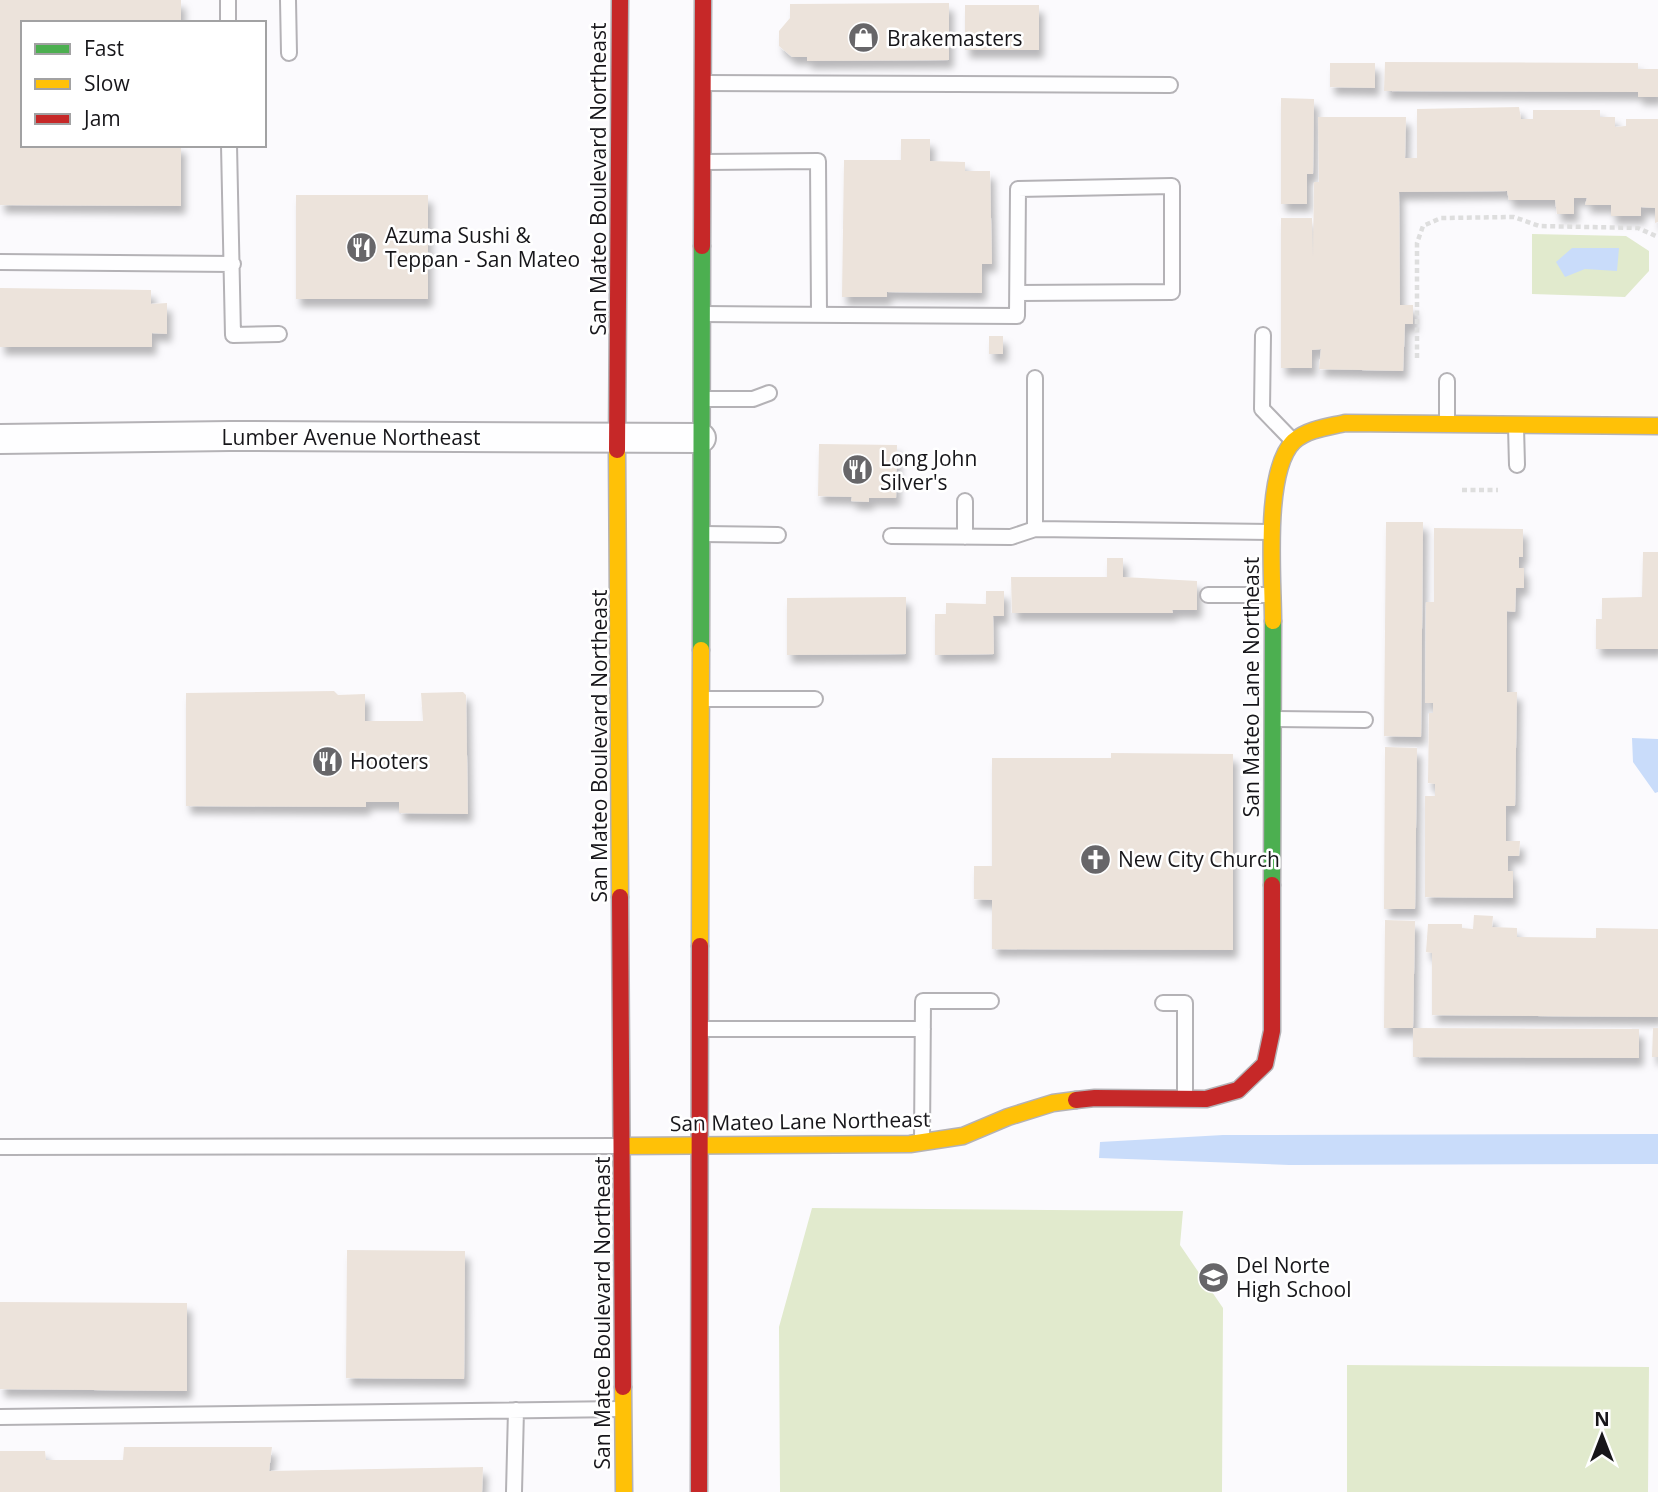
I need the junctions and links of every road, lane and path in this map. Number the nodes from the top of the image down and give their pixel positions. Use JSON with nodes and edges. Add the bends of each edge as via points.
{"nodes":[{"id":1,"x":228,"y":0,"type":"edge"},
{"id":2,"x":288,"y":0,"type":"edge"},
{"id":3,"x":620,"y":0,"type":"edge"},
{"id":4,"x":703,"y":0,"type":"edge"},
{"id":5,"x":228,"y":21,"type":"edge"},
{"id":6,"x":289,"y":53,"type":"dead end"},
{"id":7,"x":702,"y":83,"type":"junction"},
{"id":8,"x":1170,"y":85,"type":"dead end"},
{"id":9,"x":229,"y":147,"type":"edge"},
{"id":10,"x":702,"y":162,"type":"junction"},
{"id":11,"x":1658,"y":237,"type":"edge"},
{"id":12,"x":0,"y":262,"type":"edge"},
{"id":13,"x":233,"y":264,"type":"junction"},
{"id":14,"x":1018,"y":293,"type":"junction"},
{"id":15,"x":820,"y":313,"type":"junction"},
{"id":16,"x":701,"y":314,"type":"junction"},
{"id":17,"x":279,"y":334,"type":"dead end"},
{"id":18,"x":1263,"y":335,"type":"dead end"},
{"id":19,"x":1418,"y":358,"type":"dead end"},
{"id":20,"x":1035,"y":378,"type":"dead end"},
{"id":21,"x":1447,"y":381,"type":"dead end"},
{"id":22,"x":769,"y":393,"type":"dead end"},
{"id":23,"x":701,"y":400,"type":"junction"},
{"id":24,"x":1447,"y":424,"type":"junction"},
{"id":25,"x":1516,"y":425,"type":"junction"},
{"id":26,"x":1658,"y":426,"type":"edge"},
{"id":27,"x":617,"y":438,"type":"junction"},
{"id":28,"x":701,"y":438,"type":"junction"},
{"id":29,"x":0,"y":439,"type":"edge"},
{"id":30,"x":1293,"y":441,"type":"junction"},
{"id":31,"x":1517,"y":466,"type":"dead end"},
{"id":32,"x":1462,"y":489,"type":"dead end"},
{"id":33,"x":1498,"y":489,"type":"dead end"},
{"id":34,"x":965,"y":501,"type":"dead end"},
{"id":35,"x":1035,"y":529,"type":"junction"},
{"id":36,"x":1273,"y":532,"type":"junction"},
{"id":37,"x":701,"y":534,"type":"junction"},
{"id":38,"x":778,"y":535,"type":"dead end"},
{"id":39,"x":891,"y":536,"type":"dead end"},
{"id":40,"x":965,"y":537,"type":"junction"},
{"id":41,"x":1208,"y":595,"type":"dead end"},
{"id":42,"x":1272,"y":595,"type":"junction"},
{"id":43,"x":701,"y":699,"type":"junction"},
{"id":44,"x":815,"y":699,"type":"dead end"},
{"id":45,"x":1272,"y":719,"type":"junction"},
{"id":46,"x":1365,"y":720,"type":"dead end"},
{"id":47,"x":991,"y":1002,"type":"dead end"},
{"id":48,"x":1163,"y":1003,"type":"dead end"},
{"id":49,"x":701,"y":1029,"type":"junction"},
{"id":50,"x":923,"y":1029,"type":"junction"},
{"id":51,"x":1185,"y":1099,"type":"junction"},
{"id":52,"x":922,"y":1142,"type":"junction"},
{"id":53,"x":701,"y":1144,"type":"junction"},
{"id":54,"x":622,"y":1146,"type":"junction"},
{"id":55,"x":0,"y":1147,"type":"edge"},
{"id":56,"x":623,"y":1409,"type":"junction"},
{"id":57,"x":516,"y":1410,"type":"junction"},
{"id":58,"x":0,"y":1417,"type":"edge"},
{"id":59,"x":514,"y":1492,"type":"edge"},
{"id":60,"x":624,"y":1492,"type":"edge"},
{"id":61,"x":699,"y":1492,"type":"edge"}],
"edges":[{"from":1,"to":5,"type":"lane"},
{"from":2,"to":6,"type":"lane"},
{"from":3,"to":27,"type":"main road","name":"San Mateo Boulevard Northeast"},
{"from":4,"to":7,"type":"main road"},
{"from":7,"to":8,"type":"lane"},
{"from":7,"to":10,"type":"main road"},
{"from":9,"to":13,"type":"lane"},
{"from":10,"to":15,"type":"lane","via":[[818,161]]},
{"from":10,"to":16,"type":"main road"},
{"from":11,"to":19,"type":"path","via":[[1638,229],[1539,226],[1514,217],[1441,218],[1423,226],[1418,243]]},
{"from":12,"to":13,"type":"lane"},
{"from":13,"to":17,"type":"lane","via":[[233,335]]},
{"from":14,"to":14,"type":"lane","via":[[1172,292],[1172,186],[1018,189]]},
{"from":14,"to":15,"type":"lane","via":[[1017,316]]},
{"from":15,"to":16,"type":"lane"},
{"from":16,"to":23,"type":"main road"},
{"from":18,"to":30,"type":"lane","via":[[1262,409]]},
{"from":20,"to":35,"type":"lane"},
{"from":21,"to":24,"type":"lane"},
{"from":22,"to":23,"type":"lane","via":[[753,400]]},
{"from":23,"to":28,"type":"main road"},
{"from":24,"to":25,"type":"main road"},
{"from":24,"to":30,"type":"main road","via":[[1345,423],[1313,429]]},
{"from":25,"to":26,"type":"main road"},
{"from":25,"to":31,"type":"lane"},
{"from":27,"to":28,"type":"street","name":"Lumber Avenue Northeast"},
{"from":27,"to":29,"type":"street","name":"Lumber Avenue Northeast"},
{"from":27,"to":54,"type":"main road","name":"San Mateo Boulevard Northeast"},
{"from":28,"to":37,"type":"main road"},
{"from":30,"to":36,"type":"main road","name":"San Mateo Lane Northeast","via":[[1283,454],[1273,493]]},
{"from":32,"to":33,"type":"path"},
{"from":34,"to":40,"type":"lane"},
{"from":35,"to":36,"type":"lane"},
{"from":35,"to":40,"type":"lane","via":[[1011,537]]},
{"from":36,"to":42,"type":"main road","name":"San Mateo Lane Northeast"},
{"from":37,"to":38,"type":"lane"},
{"from":37,"to":43,"type":"main road"},
{"from":39,"to":40,"type":"lane"},
{"from":41,"to":42,"type":"lane"},
{"from":42,"to":45,"type":"main road","name":"San Mateo Lane Northeast"},
{"from":43,"to":44,"type":"lane"},
{"from":43,"to":49,"type":"main road"},
{"from":45,"to":46,"type":"lane"},
{"from":45,"to":51,"type":"main road","name":"San Mateo Lane Northeast","via":[[1272,1031],[1265,1064],[1238,1090],[1206,1099]]},
{"from":47,"to":50,"type":"lane","via":[[923,1001]]},
{"from":48,"to":51,"type":"lane","via":[[1185,1003]]},
{"from":49,"to":50,"type":"lane"},
{"from":49,"to":53,"type":"main road"},
{"from":50,"to":52,"type":"lane"},
{"from":51,"to":52,"type":"main road","name":"San Mateo Lane Northeast","via":[[1095,1098],[1053,1103],[963,1136]]},
{"from":52,"to":53,"type":"main road","name":"San Mateo Lane Northeast"},
{"from":53,"to":54,"type":"main road","name":"San Mateo Lane Northeast"},
{"from":53,"to":61,"type":"main road"},
{"from":54,"to":55,"type":"lane"},
{"from":54,"to":56,"type":"main road","name":"San Mateo Boulevard Northeast"},
{"from":56,"to":57,"type":"lane"},
{"from":56,"to":60,"type":"main road","name":"San Mateo Boulevard Northeast"},
{"from":57,"to":58,"type":"lane"},
{"from":57,"to":59,"type":"lane"}]}
